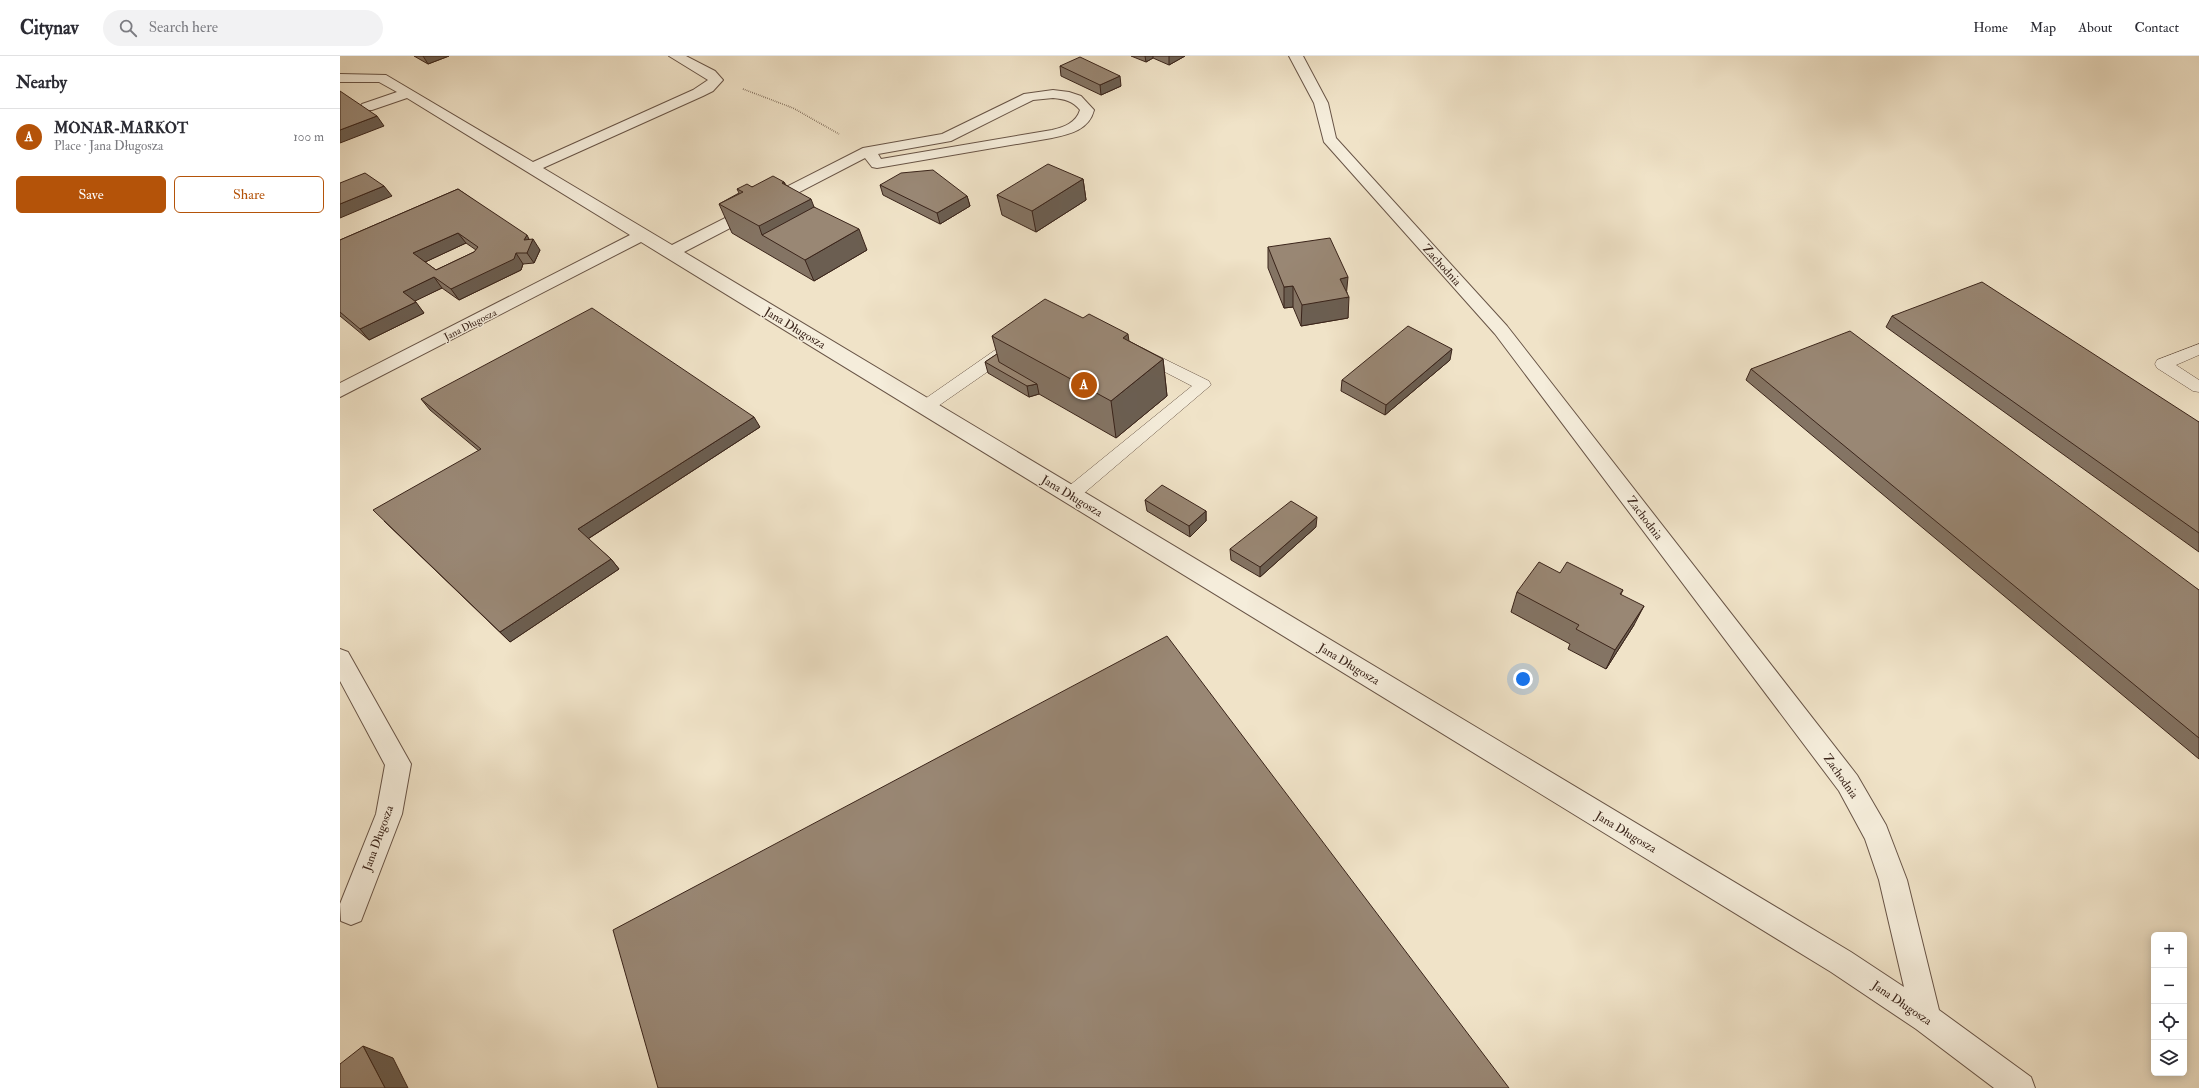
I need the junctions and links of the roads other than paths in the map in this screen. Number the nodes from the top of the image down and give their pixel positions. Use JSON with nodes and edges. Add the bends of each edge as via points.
{"nodes":[{"id":1,"x":676,"y":56,"type":"edge"},
{"id":2,"x":1296,"y":56,"type":"edge"},
{"id":3,"x":340,"y":78,"type":"edge"},
{"id":4,"x":407,"y":93,"type":"junction"},
{"id":5,"x":367,"y":107,"type":"edge"},
{"id":6,"x":868,"y":151,"type":"junction"},
{"id":7,"x":531,"y":168,"type":"junction"},
{"id":8,"x":642,"y":235,"type":"junction"},
{"id":9,"x":671,"y":252,"type":"junction"},
{"id":10,"x":1016,"y":343,"type":"edge"},
{"id":11,"x":1126,"y":345,"type":"edge"},
{"id":12,"x":2199,"y":349,"type":"edge"},
{"id":13,"x":2199,"y":387,"type":"edge"},
{"id":14,"x":340,"y":390,"type":"edge"},
{"id":15,"x":925,"y":407,"type":"junction"},
{"id":16,"x":1070,"y":494,"type":"junction"},
{"id":17,"x":340,"y":658,"type":"edge"},
{"id":18,"x":351,"y":911,"type":"dead end"},
{"id":19,"x":1926,"y":1018,"type":"junction"},
{"id":20,"x":2020,"y":1088,"type":"edge"}],
"edges":[{"from":1,"to":7,"type":"street","via":[[710,74],[716,80],[698,93]]},
{"from":2,"to":19,"type":"street","name":"Zachodnia","via":[[1321,103],[1329,139],[1501,330],[1848,783],[1877,834],[1893,880]]},
{"from":3,"to":4,"type":"street","name":"Jana Długosza","via":[[381,78]]},
{"from":4,"to":5,"type":"street"},
{"from":4,"to":7,"type":"street","name":"Jana Długosza"},
{"from":6,"to":6,"type":"street","via":[[946,138],[1038,95],[1072,97],[1080,101],[1087,110],[1084,120],[1075,127],[1052,134],[877,164]]},
{"from":6,"to":9,"type":"street"},
{"from":7,"to":8,"type":"street","name":"Jana Długosza"},
{"from":8,"to":9,"type":"street","name":"Jana Długosza"},
{"from":8,"to":14,"type":"street","name":"Jana Długosza"},
{"from":9,"to":15,"type":"street","name":"Jana Długosza"},
{"from":10,"to":15,"type":"lane"},
{"from":11,"to":16,"type":"lane","via":[[1203,385]]},
{"from":12,"to":13,"type":"lane","via":[[2163,364]]},
{"from":15,"to":16,"type":"street","name":"Jana Długosza"},
{"from":16,"to":19,"type":"street","name":"Jana Długosza","via":[[1834,958]]},
{"from":17,"to":18,"type":"street","name":"Jana Długosza","via":[[398,764],[389,814]]},
{"from":19,"to":20,"type":"street","name":"Jana Długosza"}]}
